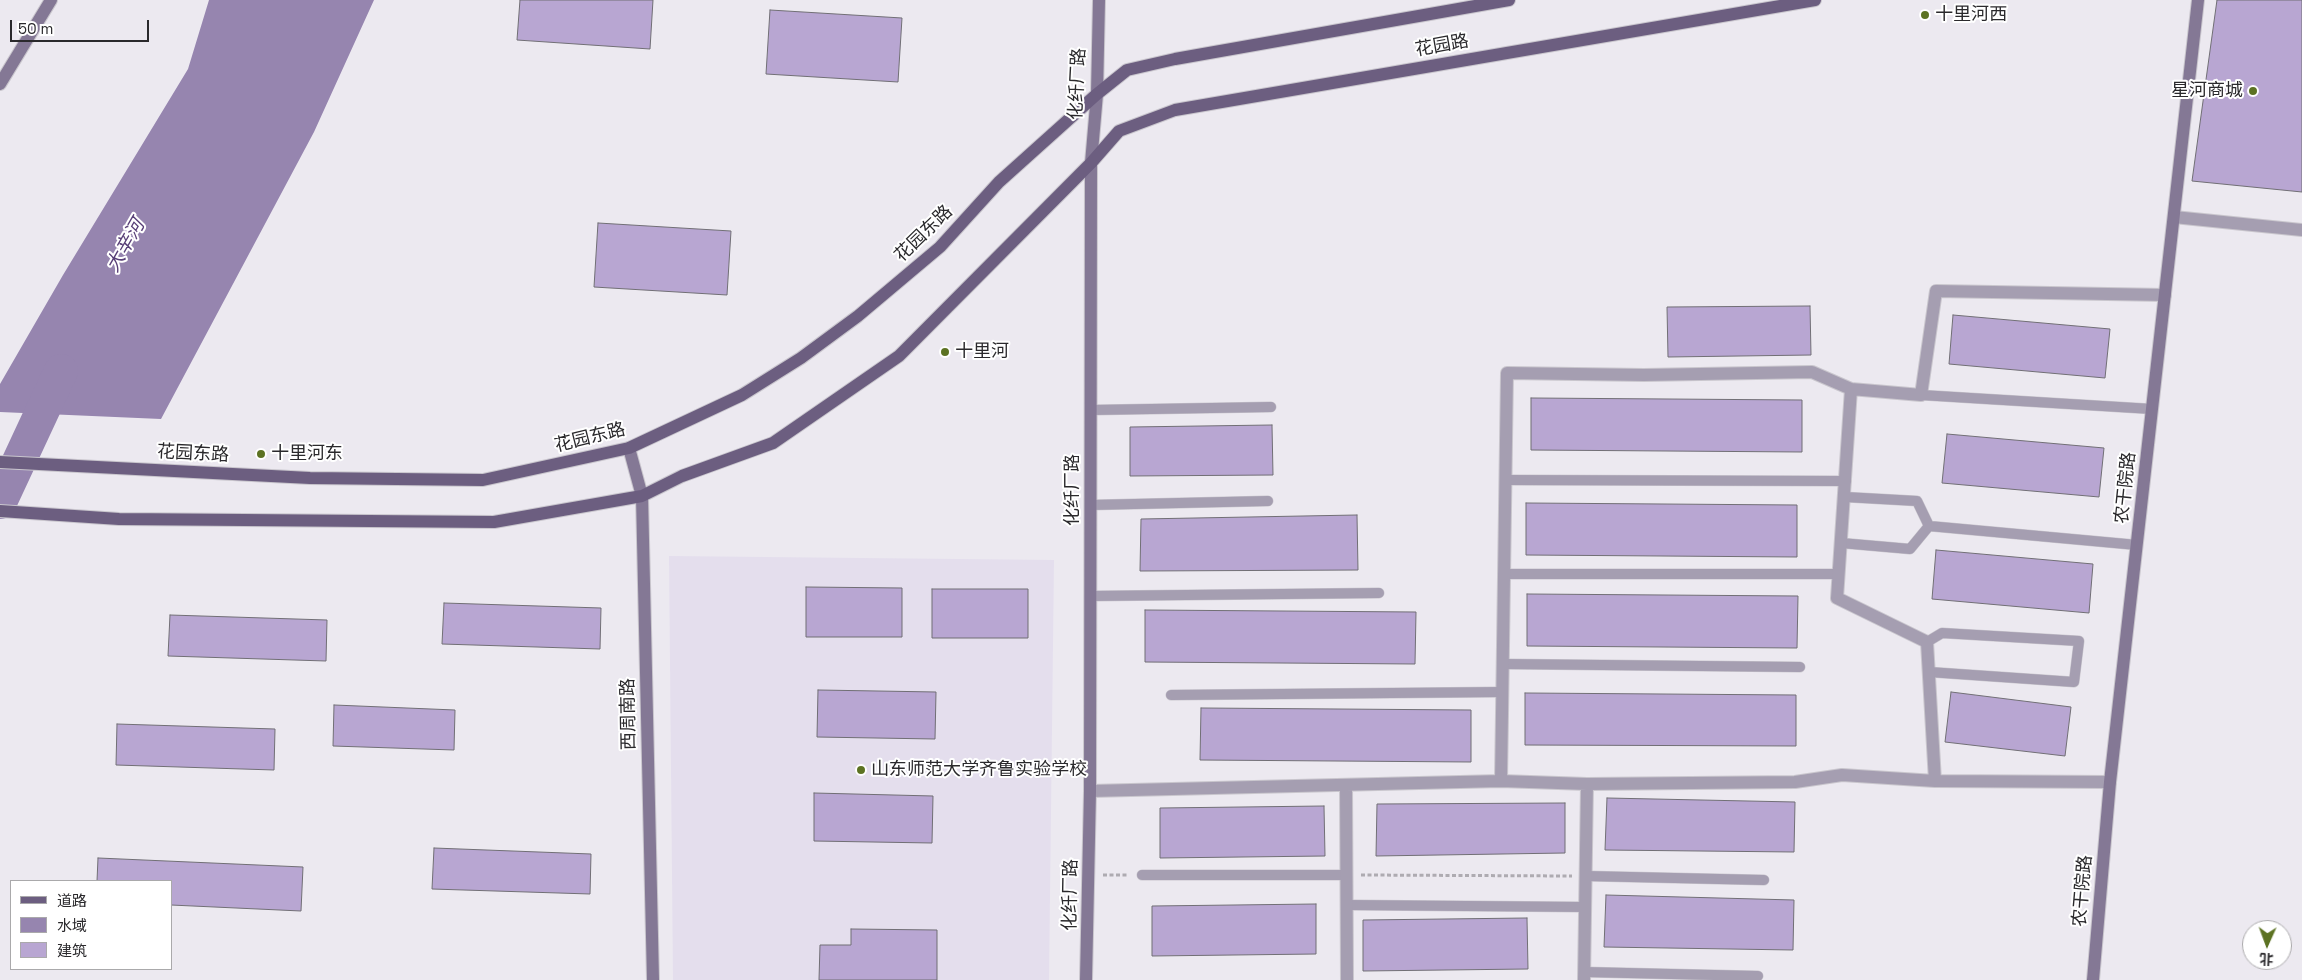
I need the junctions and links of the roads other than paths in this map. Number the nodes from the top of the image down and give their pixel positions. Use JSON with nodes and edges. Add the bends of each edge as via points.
{"nodes":[{"id":1,"x":51,"y":0,"type":"edge"},
{"id":2,"x":1099,"y":0,"type":"edge"},
{"id":3,"x":1509,"y":0,"type":"edge"},
{"id":4,"x":1815,"y":0,"type":"edge"},
{"id":5,"x":2198,"y":0,"type":"edge"},
{"id":6,"x":0,"y":84,"type":"edge"},
{"id":7,"x":1097,"y":94,"type":"junction"},
{"id":8,"x":1091,"y":163,"type":"junction"},
{"id":9,"x":2174,"y":217,"type":"junction"},
{"id":10,"x":2302,"y":230,"type":"edge"},
{"id":11,"x":2165,"y":295,"type":"junction"},
{"id":12,"x":1851,"y":389,"type":"junction"},
{"id":13,"x":1922,"y":395,"type":"junction"},
{"id":14,"x":1271,"y":407,"type":"dead end"},
{"id":15,"x":2152,"y":409,"type":"junction"},
{"id":16,"x":1090,"y":410,"type":"junction"},
{"id":17,"x":629,"y":448,"type":"junction"},
{"id":18,"x":0,"y":462,"type":"edge"},
{"id":19,"x":1506,"y":480,"type":"junction"},
{"id":20,"x":1846,"y":481,"type":"junction"},
{"id":21,"x":642,"y":496,"type":"junction"},
{"id":22,"x":1845,"y":497,"type":"junction"},
{"id":23,"x":1268,"y":501,"type":"dead end"},
{"id":24,"x":1090,"y":505,"type":"junction"},
{"id":25,"x":0,"y":511,"type":"edge"},
{"id":26,"x":1929,"y":526,"type":"junction"},
{"id":27,"x":1841,"y":543,"type":"junction"},
{"id":28,"x":2137,"y":545,"type":"junction"},
{"id":29,"x":1504,"y":574,"type":"junction"},
{"id":30,"x":1839,"y":574,"type":"junction"},
{"id":31,"x":1378,"y":593,"type":"dead end"},
{"id":32,"x":1090,"y":596,"type":"junction"},
{"id":33,"x":1927,"y":642,"type":"junction"},
{"id":34,"x":1503,"y":664,"type":"junction"},
{"id":35,"x":1800,"y":667,"type":"dead end"},
{"id":36,"x":1929,"y":672,"type":"junction"},
{"id":37,"x":1502,"y":692,"type":"junction"},
{"id":38,"x":1171,"y":695,"type":"dead end"},
{"id":39,"x":1501,"y":781,"type":"junction"},
{"id":40,"x":1935,"y":781,"type":"junction"},
{"id":41,"x":2110,"y":782,"type":"junction"},
{"id":42,"x":1586,"y":784,"type":"junction"},
{"id":43,"x":1346,"y":785,"type":"junction"},
{"id":44,"x":1090,"y":791,"type":"junction"},
{"id":45,"x":1142,"y":875,"type":"road end"},
{"id":46,"x":1347,"y":875,"type":"junction"},
{"id":47,"x":1585,"y":876,"type":"junction"},
{"id":48,"x":1764,"y":880,"type":"dead end"},
{"id":49,"x":1347,"y":905,"type":"junction"},
{"id":50,"x":1585,"y":907,"type":"junction"},
{"id":51,"x":1584,"y":976,"type":"edge"},
{"id":52,"x":1758,"y":976,"type":"dead end"},
{"id":53,"x":653,"y":980,"type":"edge"},
{"id":54,"x":1086,"y":980,"type":"edge"},
{"id":55,"x":1347,"y":980,"type":"edge"},
{"id":56,"x":2093,"y":980,"type":"edge"}],
"edges":[{"from":1,"to":6,"type":"street"},
{"from":2,"to":7,"type":"street","name":"化纤厂路"},
{"from":3,"to":7,"type":"main road","name":"花园路","via":[[1165,61],[1127,70]]},
{"from":4,"to":8,"type":"main road","name":"花园路","via":[[1175,110],[1119,131]]},
{"from":5,"to":9,"type":"street","name":"农干院路"},
{"from":7,"to":8,"type":"street","name":"化纤厂路"},
{"from":7,"to":17,"type":"main road","name":"花园东路","via":[[1000,182],[940,247],[858,316],[801,358],[742,395]]},
{"from":8,"to":16,"type":"street","name":"化纤厂路"},
{"from":8,"to":21,"type":"main road","via":[[899,356],[774,443],[682,476]]},
{"from":9,"to":10,"type":"street"},
{"from":9,"to":11,"type":"street","name":"农干院路"},
{"from":11,"to":13,"type":"street","via":[[1936,291]]},
{"from":11,"to":15,"type":"street","name":"农干院路"},
{"from":12,"to":13,"type":"street"},
{"from":12,"to":19,"type":"street","via":[[1812,372],[1507,373]]},
{"from":12,"to":20,"type":"street"},
{"from":13,"to":15,"type":"lane"},
{"from":14,"to":16,"type":"lane"},
{"from":15,"to":28,"type":"street","name":"农干院路"},
{"from":16,"to":24,"type":"street","name":"化纤厂路"},
{"from":17,"to":18,"type":"main road","name":"花园东路","via":[[483,480],[310,478]]},
{"from":17,"to":21,"type":"street","name":"西周南路"},
{"from":19,"to":20,"type":"lane"},
{"from":19,"to":29,"type":"street"},
{"from":20,"to":22,"type":"street"},
{"from":21,"to":25,"type":"main road","via":[[494,522],[119,519]]},
{"from":21,"to":53,"type":"street","name":"西周南路"},
{"from":22,"to":26,"type":"lane","via":[[1917,501]]},
{"from":22,"to":27,"type":"street"},
{"from":23,"to":24,"type":"lane"},
{"from":24,"to":32,"type":"street","name":"化纤厂路"},
{"from":26,"to":27,"type":"lane","via":[[1910,549]]},
{"from":26,"to":28,"type":"lane"},
{"from":27,"to":30,"type":"street"},
{"from":28,"to":41,"type":"street","name":"农干院路"},
{"from":29,"to":30,"type":"lane"},
{"from":29,"to":34,"type":"street"},
{"from":30,"to":33,"type":"street","via":[[1837,598]]},
{"from":31,"to":32,"type":"lane"},
{"from":32,"to":44,"type":"street","name":"化纤厂路"},
{"from":33,"to":36,"type":"street"},
{"from":33,"to":36,"type":"lane","via":[[1942,633],[2079,641],[2074,682]]},
{"from":34,"to":35,"type":"lane"},
{"from":34,"to":37,"type":"street"},
{"from":36,"to":40,"type":"street"},
{"from":37,"to":38,"type":"lane"},
{"from":37,"to":39,"type":"street"},
{"from":39,"to":42,"type":"street"},
{"from":39,"to":43,"type":"street"},
{"from":40,"to":41,"type":"street"},
{"from":40,"to":42,"type":"street","via":[[1842,776],[1795,782]]},
{"from":41,"to":56,"type":"street","name":"农干院路"},
{"from":42,"to":47,"type":"street"},
{"from":43,"to":44,"type":"street"},
{"from":43,"to":46,"type":"street"},
{"from":44,"to":54,"type":"street","name":"化纤厂路"},
{"from":45,"to":46,"type":"lane"},
{"from":46,"to":49,"type":"street"},
{"from":47,"to":48,"type":"lane"},
{"from":47,"to":50,"type":"street"},
{"from":49,"to":50,"type":"lane"},
{"from":49,"to":55,"type":"street"},
{"from":50,"to":51,"type":"street"},
{"from":51,"to":52,"type":"lane"}]}
